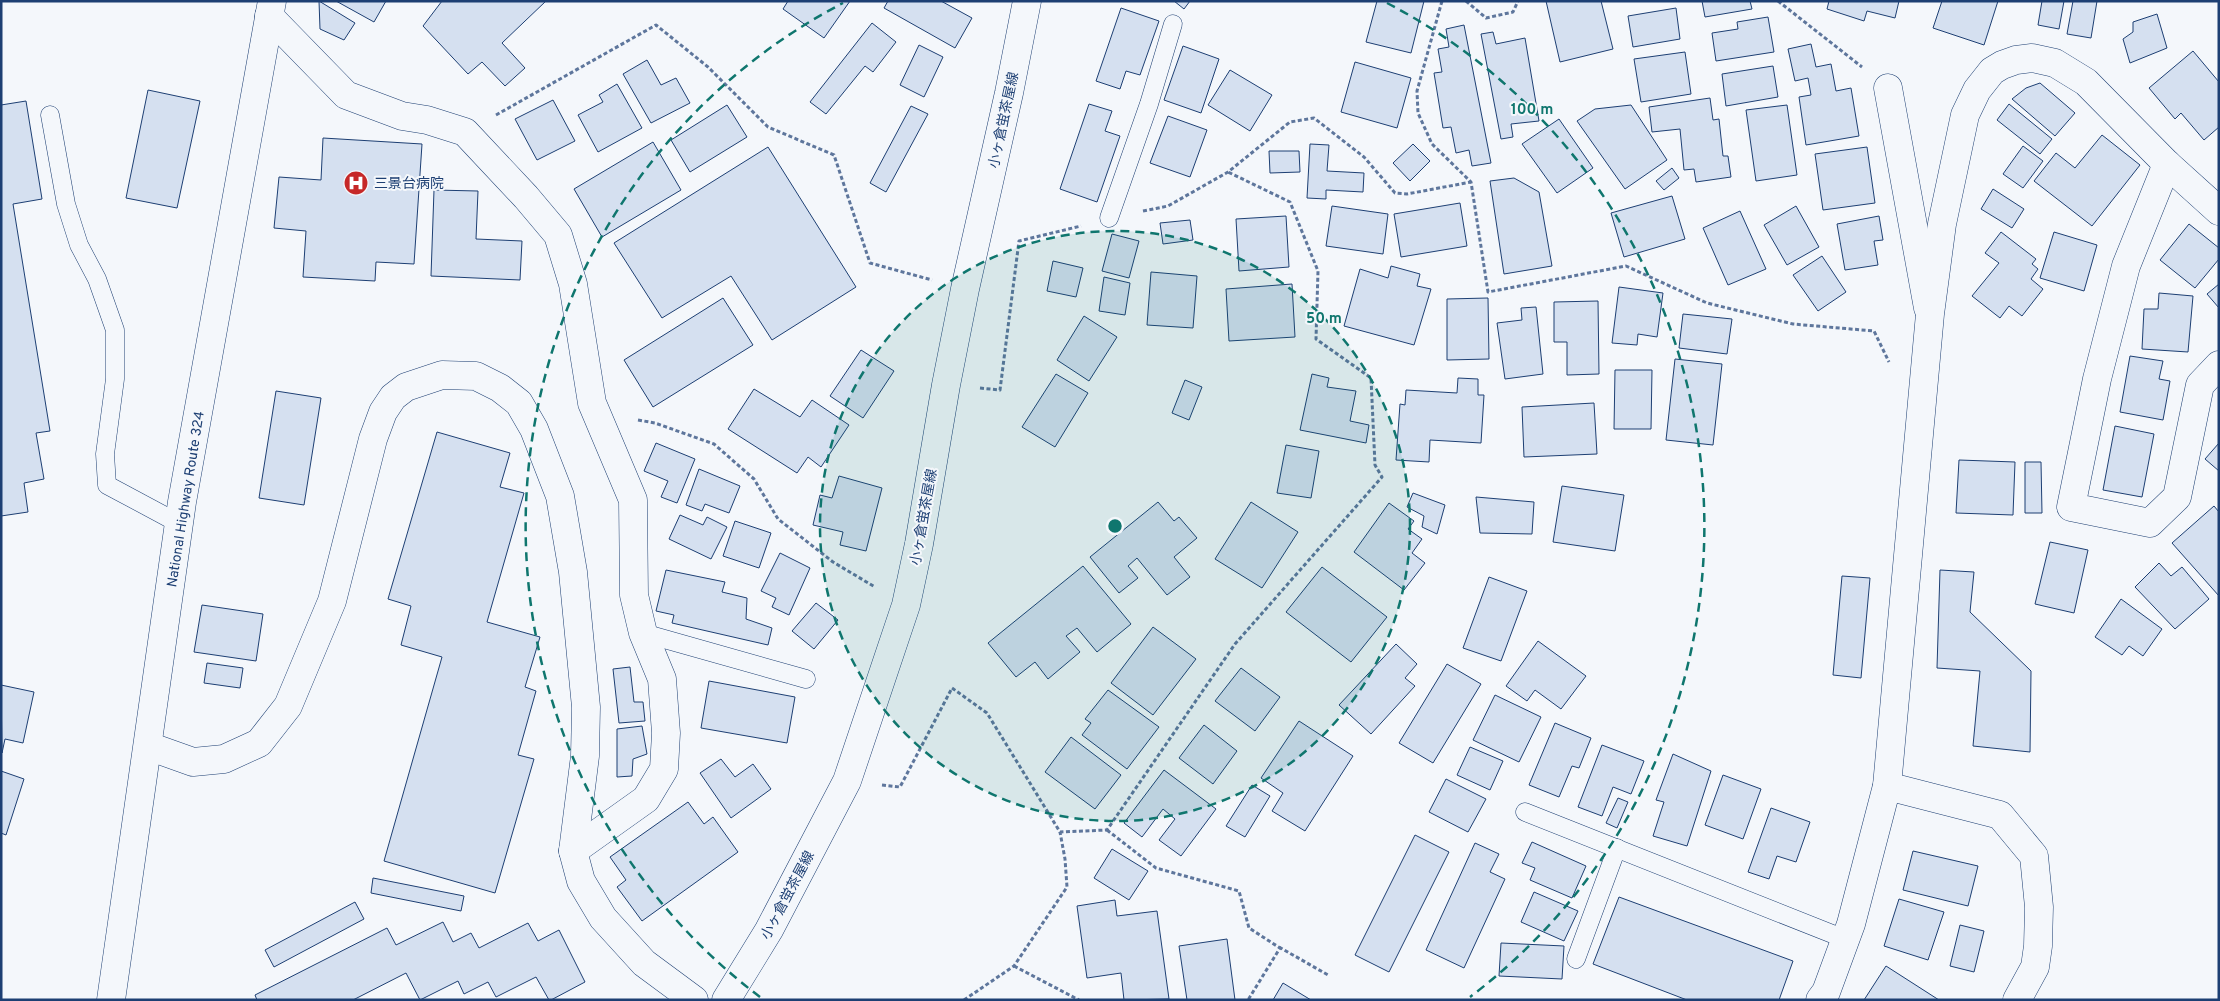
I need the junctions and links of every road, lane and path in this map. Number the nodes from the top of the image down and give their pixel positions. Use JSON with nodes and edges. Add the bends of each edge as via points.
{"nodes":[{"id":1,"x":1027,"y":1,"type":"edge"},
{"id":2,"x":1442,"y":1,"type":"edge"},
{"id":3,"x":1466,"y":1,"type":"edge"},
{"id":4,"x":1518,"y":1,"type":"edge"},
{"id":5,"x":1778,"y":1,"type":"edge"},
{"id":6,"x":271,"y":8,"type":"edge"},
{"id":7,"x":1173,"y":24,"type":"dead end"},
{"id":8,"x":1888,"y":88,"type":"joint"},
{"id":9,"x":50,"y":115,"type":"dead end"},
{"id":10,"x":465,"y":132,"type":"junction"},
{"id":11,"x":2166,"y":164,"type":"junction"},
{"id":12,"x":1228,"y":172,"type":"junction"},
{"id":13,"x":1471,"y":182,"type":"junction"},
{"id":14,"x":2219,"y":211,"type":"edge"},
{"id":15,"x":1109,"y":218,"type":"junction"},
{"id":16,"x":965,"y":289,"type":"junction"},
{"id":17,"x":1930,"y":314,"type":"junction"},
{"id":18,"x":1890,"y":365,"type":"dead end"},
{"id":19,"x":2219,"y":365,"type":"edge"},
{"id":20,"x":946,"y":385,"type":"junction"},
{"id":21,"x":597,"y":414,"type":"junction"},
{"id":22,"x":180,"y":524,"type":"junction"},
{"id":23,"x":906,"y":605,"type":"junction"},
{"id":24,"x":643,"y":633,"type":"junction"},
{"id":25,"x":806,"y":678,"type":"dead end"},
{"id":26,"x":148,"y":746,"type":"junction"},
{"id":27,"x":847,"y":781,"type":"junction"},
{"id":28,"x":1887,"y":786,"type":"junction"},
{"id":29,"x":1525,"y":812,"type":"dead end"},
{"id":30,"x":1107,"y":830,"type":"junction"},
{"id":31,"x":1060,"y":832,"type":"junction"},
{"id":32,"x":1617,"y":848,"type":"junction"},
{"id":33,"x":573,"y":851,"type":"junction"},
{"id":34,"x":1845,"y":939,"type":"junction"},
{"id":35,"x":1274,"y":944,"type":"junction"},
{"id":36,"x":1576,"y":958,"type":"dead end"},
{"id":37,"x":1014,"y":966,"type":"junction"},
{"id":38,"x":1328,"y":975,"type":"dead end"},
{"id":39,"x":111,"y":1000,"type":"edge"},
{"id":40,"x":694,"y":1000,"type":"edge"},
{"id":41,"x":726,"y":1000,"type":"edge"},
{"id":42,"x":964,"y":1000,"type":"edge"},
{"id":43,"x":1079,"y":1000,"type":"edge"},
{"id":44,"x":1248,"y":1000,"type":"edge"},
{"id":45,"x":1820,"y":1000,"type":"edge"},
{"id":46,"x":2017,"y":1000,"type":"edge"}],
"edges":[{"from":1,"to":16,"type":"main road","name":"小ヶ倉蛍茶屋線"},
{"from":2,"to":13,"type":"path","via":[[1417,91],[1418,113],[1432,144]]},
{"from":3,"to":4,"type":"path","via":[[1486,18],[1513,12]]},
{"from":5,"to":8,"type":"path"},
{"from":6,"to":10,"type":"main road","via":[[346,95],[402,116]]},
{"from":6,"to":22,"type":"main road","name":"National Highway Route 324"},
{"from":7,"to":15,"type":"lane"},
{"from":8,"to":17,"type":"main road"},
{"from":9,"to":22,"type":"lane","via":[[66,204],[79,245],[97,279],[115,330],[115,379],[105,454],[107,485]]},
{"from":10,"to":16,"type":"path","via":[[656,25],[708,67],[768,128],[834,155],[870,263]]},
{"from":10,"to":21,"type":"main road","via":[[558,235],[573,284],[592,403]]},
{"from":11,"to":14,"type":"main road"},
{"from":11,"to":17,"type":"main road","via":[[2086,82],[2071,72],[2055,63],[2032,58],[2002,64],[1977,90],[1965,115],[1942,224]]},
{"from":11,"to":19,"type":"main road","via":[[2126,266],[2097,379],[2071,506],[2150,523],[2177,497],[2200,385]]},
{"from":12,"to":13,"type":"path","via":[[1290,122],[1314,118],[1364,157],[1395,193],[1407,194]]},
{"from":12,"to":15,"type":"path","via":[[1168,206]]},
{"from":12,"to":30,"type":"path","via":[[1290,202],[1318,271],[1316,339],[1371,378],[1375,464],[1382,477],[1235,644]]},
{"from":13,"to":18,"type":"path","via":[[1488,292],[1626,266],[1707,303],[1793,324],[1874,331]]},
{"from":15,"to":20,"type":"path","via":[[1019,241],[1000,390]]},
{"from":16,"to":20,"type":"main road","name":"小ヶ倉蛍茶屋線"},
{"from":17,"to":28,"type":"main road"},
{"from":20,"to":23,"type":"main road","name":"小ヶ倉蛍茶屋線"},
{"from":21,"to":23,"type":"path","via":[[655,423],[714,444],[754,479],[778,519],[833,562]]},
{"from":21,"to":24,"type":"main road","via":[[633,500],[634,595]]},
{"from":22,"to":26,"type":"main road","name":"National Highway Route 324"},
{"from":23,"to":27,"type":"main road","name":"小ヶ倉蛍茶屋線"},
{"from":24,"to":25,"type":"lane"},
{"from":24,"to":33,"type":"main road","via":[[662,680],[666,733],[664,769],[646,799]]},
{"from":26,"to":33,"type":"main road","via":[[193,762],[224,759],[259,743],[288,706],[332,601],[373,439],[383,412],[406,387],[442,375],[476,376],[500,388],[519,403],[534,429],[560,496],[573,572],[586,707],[585,756]]},
{"from":26,"to":39,"type":"main road","name":"National Highway Route 324"},
{"from":27,"to":31,"type":"path","via":[[900,787],[952,688],[987,714]]},
{"from":27,"to":41,"type":"main road","name":"小ヶ倉蛍茶屋線","via":[[769,930]]},
{"from":28,"to":34,"type":"main road"},
{"from":28,"to":46,"type":"main road","via":[[2000,815],[2034,856],[2038,946],[2034,967]]},
{"from":29,"to":32,"type":"lane"},
{"from":30,"to":31,"type":"path"},
{"from":30,"to":35,"type":"path","via":[[1156,868],[1239,891],[1249,928]]},
{"from":31,"to":37,"type":"path","via":[[1067,887]]},
{"from":32,"to":34,"type":"lane"},
{"from":32,"to":36,"type":"lane"},
{"from":33,"to":40,"type":"main road","via":[[581,881],[603,918],[644,963]]},
{"from":34,"to":45,"type":"main road","via":[[1826,992]]},
{"from":35,"to":38,"type":"path"},
{"from":35,"to":44,"type":"path","via":[[1280,948]]},
{"from":37,"to":42,"type":"path"},
{"from":37,"to":43,"type":"path"}]}
